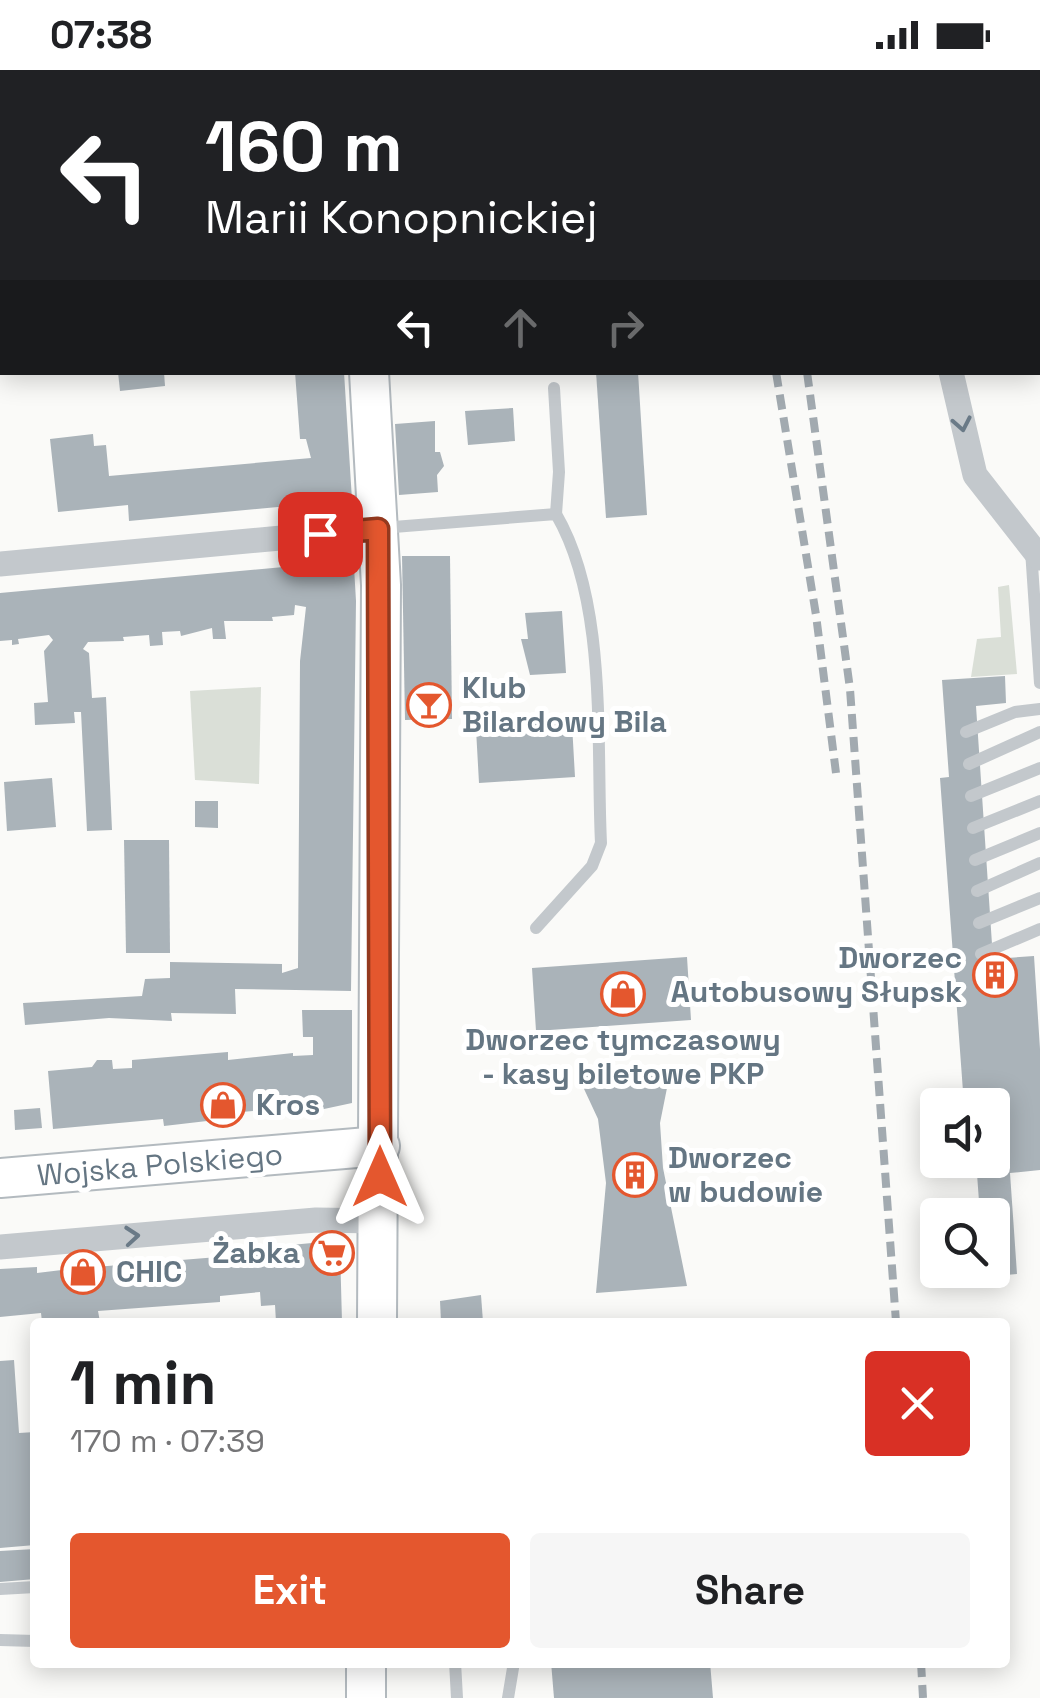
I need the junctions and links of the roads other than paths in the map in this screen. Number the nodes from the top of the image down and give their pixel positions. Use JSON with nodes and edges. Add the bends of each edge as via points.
{"nodes":[{"id":1,"x":369,"y":375,"type":"edge"},
{"id":2,"x":952,"y":375,"type":"edge"},
{"id":3,"x":554,"y":388,"type":"dead end"},
{"id":4,"x":556,"y":514,"type":"junction"},
{"id":5,"x":378,"y":529,"type":"junction"},
{"id":6,"x":1035,"y":553,"type":"edge"},
{"id":7,"x":0,"y":564,"type":"edge"},
{"id":8,"x":1040,"y":683,"type":"edge"},
{"id":9,"x":1040,"y":709,"type":"edge"},
{"id":10,"x":966,"y":732,"type":"dead end"},
{"id":11,"x":1040,"y":732,"type":"edge"},
{"id":12,"x":968,"y":764,"type":"dead end"},
{"id":13,"x":1040,"y":768,"type":"edge"},
{"id":14,"x":970,"y":796,"type":"dead end"},
{"id":15,"x":1040,"y":800,"type":"edge"},
{"id":16,"x":972,"y":828,"type":"dead end"},
{"id":17,"x":1040,"y":832,"type":"edge"},
{"id":18,"x":975,"y":860,"type":"dead end"},
{"id":19,"x":1040,"y":864,"type":"edge"},
{"id":20,"x":977,"y":891,"type":"dead end"},
{"id":21,"x":1040,"y":898,"type":"edge"},
{"id":22,"x":979,"y":924,"type":"dead end"},
{"id":23,"x":536,"y":928,"type":"dead end"},
{"id":24,"x":1040,"y":928,"type":"edge"},
{"id":25,"x":981,"y":954,"type":"dead end"},
{"id":26,"x":380,"y":1146,"type":"junction"},
{"id":27,"x":0,"y":1178,"type":"edge"},
{"id":28,"x":379,"y":1221,"type":"junction"},
{"id":29,"x":0,"y":1247,"type":"edge"},
{"id":30,"x":377,"y":1318,"type":"edge"},
{"id":31,"x":30,"y":1587,"type":"edge"},
{"id":32,"x":0,"y":1589,"type":"edge"},
{"id":33,"x":0,"y":1640,"type":"edge"},
{"id":34,"x":30,"y":1641,"type":"edge"},
{"id":35,"x":366,"y":1668,"type":"edge"},
{"id":36,"x":456,"y":1668,"type":"edge"},
{"id":37,"x":513,"y":1668,"type":"edge"},
{"id":38,"x":366,"y":1698,"type":"edge"},
{"id":39,"x":458,"y":1698,"type":"edge"},
{"id":40,"x":508,"y":1698,"type":"edge"}],
"edges":[{"from":1,"to":5,"type":"street"},
{"from":2,"to":6,"type":"street","one_way":true,"via":[[975,475]]},
{"from":3,"to":4,"type":"lane"},
{"from":4,"to":5,"type":"lane"},
{"from":4,"to":23,"type":"lane","via":[[588,598],[601,843],[592,866]]},
{"from":5,"to":7,"type":"street"},
{"from":5,"to":26,"type":"street"},
{"from":6,"to":8,"type":"lane"},
{"from":9,"to":10,"type":"lane"},
{"from":11,"to":12,"type":"lane"},
{"from":13,"to":14,"type":"lane"},
{"from":15,"to":16,"type":"lane"},
{"from":17,"to":18,"type":"lane"},
{"from":19,"to":20,"type":"lane"},
{"from":21,"to":22,"type":"lane"},
{"from":24,"to":25,"type":"lane"},
{"from":26,"to":27,"type":"street","name":"Wojska Polskiego"},
{"from":26,"to":28,"type":"street"},
{"from":29,"to":28,"type":"street","one_way":true,"via":[[316,1220]]},
{"from":28,"to":30,"type":"street"},
{"from":31,"to":32,"type":"lane"},
{"from":33,"to":34,"type":"lane"},
{"from":35,"to":38,"type":"street"},
{"from":36,"to":39,"type":"lane"},
{"from":37,"to":40,"type":"lane"}]}
